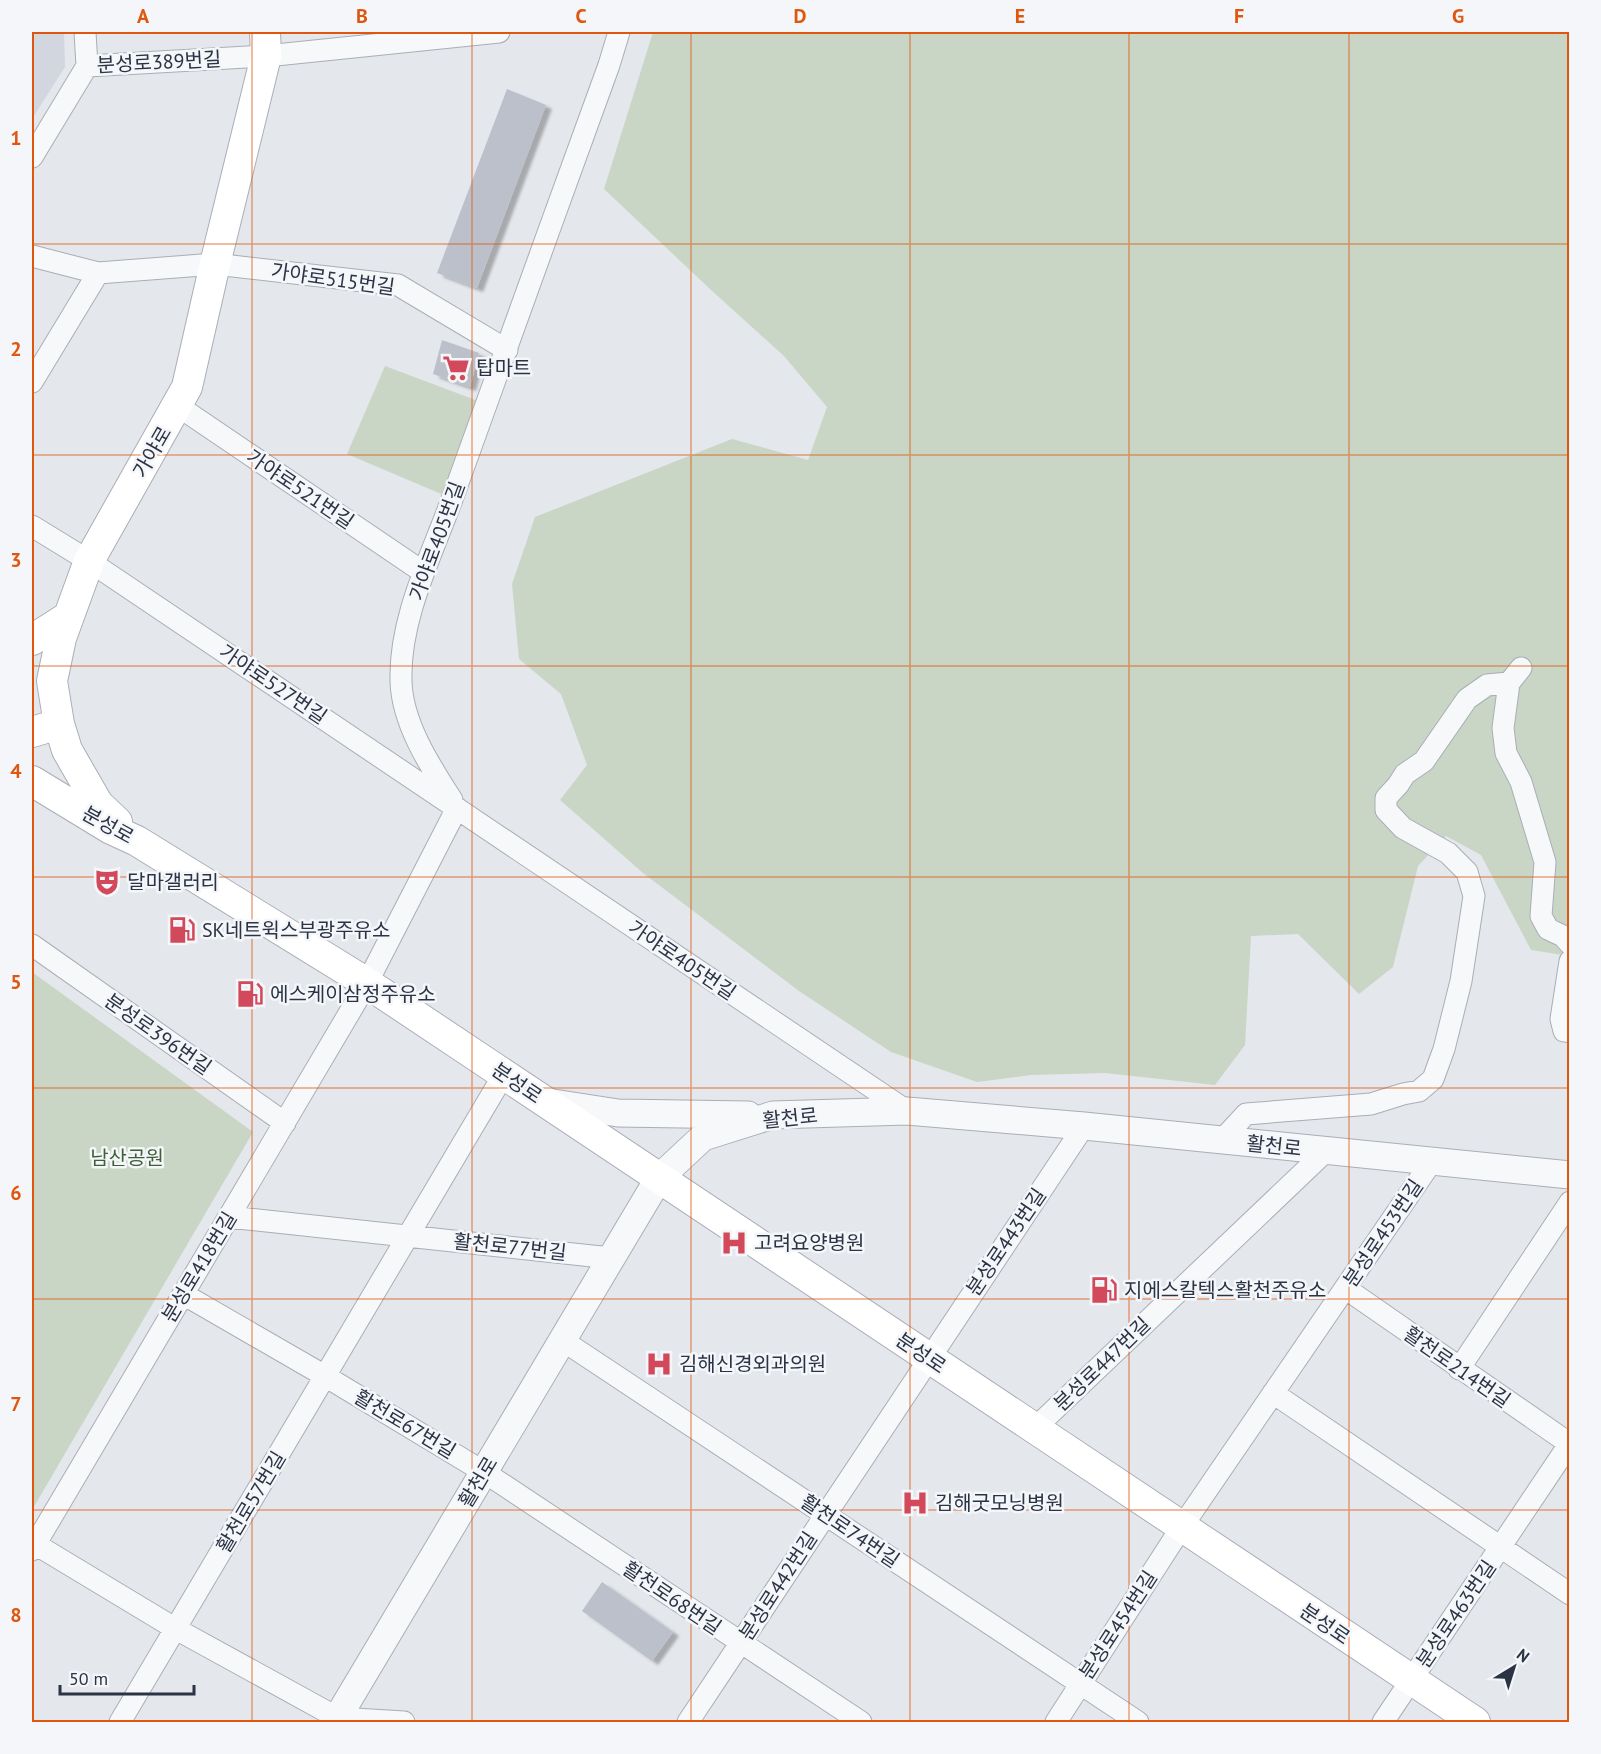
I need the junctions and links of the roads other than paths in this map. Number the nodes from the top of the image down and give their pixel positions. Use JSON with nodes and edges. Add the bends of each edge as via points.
{"nodes":[{"id":1,"x":85,"y":32,"type":"edge"},
{"id":2,"x":499,"y":32,"type":"edge"},
{"id":3,"x":619,"y":32,"type":"edge"},
{"id":4,"x":445,"y":34,"type":"edge"},
{"id":5,"x":265,"y":44,"type":"edge"},
{"id":6,"x":87,"y":66,"type":"junction"},
{"id":7,"x":32,"y":157,"type":"edge"},
{"id":8,"x":32,"y":256,"type":"edge"},
{"id":9,"x":215,"y":264,"type":"junction"},
{"id":10,"x":98,"y":273,"type":"junction"},
{"id":11,"x":507,"y":350,"type":"junction"},
{"id":12,"x":32,"y":382,"type":"edge"},
{"id":13,"x":177,"y":406,"type":"junction"},
{"id":14,"x":32,"y":526,"type":"edge"},
{"id":15,"x":89,"y":561,"type":"junction"},
{"id":16,"x":423,"y":572,"type":"junction"},
{"id":17,"x":68,"y":617,"type":"junction"},
{"id":18,"x":32,"y":640,"type":"edge"},
{"id":19,"x":46,"y":728,"type":"edge"},
{"id":20,"x":32,"y":781,"type":"edge"},
{"id":21,"x":457,"y":808,"type":"junction"},
{"id":22,"x":137,"y":841,"type":"junction"},
{"id":23,"x":1569,"y":944,"type":"edge"},
{"id":24,"x":32,"y":945,"type":"edge"},
{"id":25,"x":1569,"y":961,"type":"edge"},
{"id":26,"x":367,"y":983,"type":"junction"},
{"id":27,"x":1569,"y":1032,"type":"edge"},
{"id":28,"x":504,"y":1074,"type":"junction"},
{"id":29,"x":545,"y":1102,"type":"junction"},
{"id":30,"x":907,"y":1111,"type":"junction"},
{"id":31,"x":773,"y":1115,"type":"junction"},
{"id":32,"x":285,"y":1123,"type":"junction"},
{"id":33,"x":1084,"y":1126,"type":"junction"},
{"id":34,"x":1222,"y":1140,"type":"junction"},
{"id":35,"x":1326,"y":1151,"type":"junction"},
{"id":36,"x":1432,"y":1161,"type":"junction"},
{"id":37,"x":1569,"y":1175,"type":"edge"},
{"id":38,"x":659,"y":1178,"type":"junction"},
{"id":39,"x":1569,"y":1202,"type":"edge"},
{"id":40,"x":229,"y":1217,"type":"junction"},
{"id":41,"x":408,"y":1236,"type":"junction"},
{"id":42,"x":611,"y":1258,"type":"junction"},
{"id":43,"x":1345,"y":1288,"type":"junction"},
{"id":44,"x":183,"y":1294,"type":"junction"},
{"id":45,"x":562,"y":1340,"type":"junction"},
{"id":46,"x":928,"y":1358,"type":"junction"},
{"id":47,"x":1459,"y":1370,"type":"junction"},
{"id":48,"x":325,"y":1376,"type":"junction"},
{"id":49,"x":1273,"y":1393,"type":"junction"},
{"id":50,"x":1034,"y":1429,"type":"junction"},
{"id":51,"x":1569,"y":1444,"type":"edge"},
{"id":52,"x":484,"y":1472,"type":"junction"},
{"id":53,"x":825,"y":1514,"type":"junction"},
{"id":54,"x":1181,"y":1528,"type":"junction"},
{"id":55,"x":33,"y":1547,"type":"edge"},
{"id":56,"x":1500,"y":1547,"type":"junction"},
{"id":57,"x":1569,"y":1594,"type":"edge"},
{"id":58,"x":176,"y":1629,"type":"junction"},
{"id":59,"x":740,"y":1643,"type":"junction"},
{"id":60,"x":1411,"y":1681,"type":"junction"},
{"id":61,"x":1080,"y":1685,"type":"junction"},
{"id":62,"x":336,"y":1720,"type":"edge"},
{"id":63,"x":120,"y":1722,"type":"edge"},
{"id":64,"x":404,"y":1722,"type":"edge"},
{"id":65,"x":688,"y":1722,"type":"edge"},
{"id":66,"x":861,"y":1722,"type":"edge"},
{"id":67,"x":1056,"y":1722,"type":"edge"},
{"id":68,"x":1138,"y":1722,"type":"edge"},
{"id":69,"x":1383,"y":1722,"type":"edge"},
{"id":70,"x":1475,"y":1722,"type":"edge"}],
"edges":[{"from":1,"to":6,"type":"street"},
{"from":2,"to":4,"type":"street","name":"분성로389번길"},
{"from":3,"to":11,"type":"street","name":"가야로405번길"},
{"from":4,"to":5,"type":"street","name":"분성로389번길"},
{"from":5,"to":6,"type":"street","name":"분성로389번길"},
{"from":5,"to":9,"type":"main road","name":"가야로"},
{"from":6,"to":7,"type":"street","name":"분성로389번길"},
{"from":8,"to":10,"type":"street","name":"가야로515번길"},
{"from":9,"to":10,"type":"street","name":"가야로515번길"},
{"from":9,"to":11,"type":"street","name":"가야로515번길","via":[[398,285]]},
{"from":9,"to":13,"type":"main road","name":"가야로","via":[[187,387]]},
{"from":10,"to":12,"type":"street"},
{"from":11,"to":16,"type":"street","name":"가야로405번길"},
{"from":13,"to":15,"type":"main road","name":"가야로"},
{"from":13,"to":16,"type":"street","name":"가야로521번길"},
{"from":14,"to":15,"type":"street","name":"가야로527번길"},
{"from":15,"to":17,"type":"main road","name":"가야로"},
{"from":15,"to":21,"type":"street","name":"가야로527번길"},
{"from":16,"to":21,"type":"street","name":"가야로405번길","via":[[401,655],[403,705],[426,761]]},
{"from":17,"to":18,"type":"main road"},
{"from":17,"to":19,"type":"main road","name":"가야로","via":[[52,681]]},
{"from":19,"to":22,"type":"main road","name":"가야로","via":[[67,750],[98,804]]},
{"from":20,"to":22,"type":"main road","name":"분성로"},
{"from":21,"to":26,"type":"street"},
{"from":21,"to":30,"type":"street","name":"가야로405번길"},
{"from":22,"to":26,"type":"main road","name":"분성로"},
{"from":23,"to":34,"type":"street","via":[[1563,936],[1548,929],[1541,916],[1545,862],[1521,782],[1506,753],[1503,728],[1515,676],[1487,685],[1467,699],[1424,761],[1405,774],[1386,798],[1386,810],[1403,828],[1448,853],[1467,872],[1474,896],[1461,981],[1433,1079],[1419,1091],[1371,1104],[1246,1114]]},
{"from":24,"to":32,"type":"street","name":"분성로396번길"},
{"from":25,"to":27,"type":"street","via":[[1561,1019],[1564,1031]]},
{"from":26,"to":28,"type":"main road","name":"분성로"},
{"from":26,"to":32,"type":"street","name":"분성로418번길"},
{"from":28,"to":29,"type":"main road","name":"분성로"},
{"from":28,"to":41,"type":"street"},
{"from":29,"to":31,"type":"street","via":[[618,1113]]},
{"from":29,"to":38,"type":"main road","name":"분성로"},
{"from":30,"to":31,"type":"street","name":"활천로"},
{"from":30,"to":33,"type":"street","name":"활천로"},
{"from":31,"to":38,"type":"street","name":"활천로","via":[[703,1137]]},
{"from":32,"to":40,"type":"street","name":"분성로418번길"},
{"from":33,"to":34,"type":"street","name":"활천로"},
{"from":33,"to":46,"type":"street","name":"분성로443번길"},
{"from":34,"to":35,"type":"street","name":"활천로"},
{"from":35,"to":36,"type":"street","name":"활천로"},
{"from":35,"to":50,"type":"street","name":"분성로447번길"},
{"from":36,"to":37,"type":"street","name":"활천로"},
{"from":36,"to":43,"type":"street","name":"분성로453번길"},
{"from":38,"to":42,"type":"street","name":"활천로"},
{"from":38,"to":46,"type":"main road","name":"분성로"},
{"from":39,"to":47,"type":"street"},
{"from":40,"to":41,"type":"street","name":"활천로77번길"},
{"from":40,"to":44,"type":"street","name":"분성로418번길"},
{"from":41,"to":42,"type":"street","name":"활천로77번길"},
{"from":41,"to":48,"type":"street"},
{"from":42,"to":45,"type":"street","name":"활천로"},
{"from":43,"to":47,"type":"street","name":"활천로214번길"},
{"from":43,"to":49,"type":"street","name":"분성로453번길"},
{"from":44,"to":48,"type":"street","name":"활천로67번길"},
{"from":44,"to":55,"type":"street","name":"분성로418번길"},
{"from":45,"to":52,"type":"street","name":"활천로"},
{"from":45,"to":53,"type":"street","name":"활천로74번길"},
{"from":46,"to":50,"type":"main road","name":"분성로"},
{"from":46,"to":53,"type":"street","name":"분성로442번길"},
{"from":47,"to":51,"type":"street","name":"활천로214번길"},
{"from":48,"to":52,"type":"street","name":"활천로67번길"},
{"from":48,"to":58,"type":"street","name":"활천로57번길"},
{"from":49,"to":54,"type":"street","name":"분성로453번길"},
{"from":49,"to":56,"type":"street"},
{"from":50,"to":54,"type":"main road","name":"분성로"},
{"from":51,"to":56,"type":"street","name":"분성로463번길"},
{"from":52,"to":59,"type":"street","name":"활천로68번길"},
{"from":52,"to":62,"type":"street","name":"활천로"},
{"from":53,"to":59,"type":"street","name":"분성로442번길"},
{"from":53,"to":61,"type":"street","name":"활천로74번길"},
{"from":54,"to":60,"type":"main road","name":"분성로"},
{"from":54,"to":61,"type":"street","name":"분성로454번길"},
{"from":55,"to":58,"type":"street"},
{"from":56,"to":57,"type":"street","name":"분성로463번길"},
{"from":56,"to":60,"type":"street","name":"분성로463번길"},
{"from":58,"to":62,"type":"street"},
{"from":58,"to":63,"type":"street","name":"활천로57번길"},
{"from":59,"to":65,"type":"street","name":"분성로442번길"},
{"from":59,"to":66,"type":"street","name":"활천로68번길"},
{"from":60,"to":69,"type":"street","name":"분성로463번길"},
{"from":60,"to":70,"type":"main road","name":"분성로"},
{"from":61,"to":67,"type":"street","name":"분성로454번길"},
{"from":61,"to":68,"type":"street","name":"활천로74번길"},
{"from":62,"to":64,"type":"street"}]}
